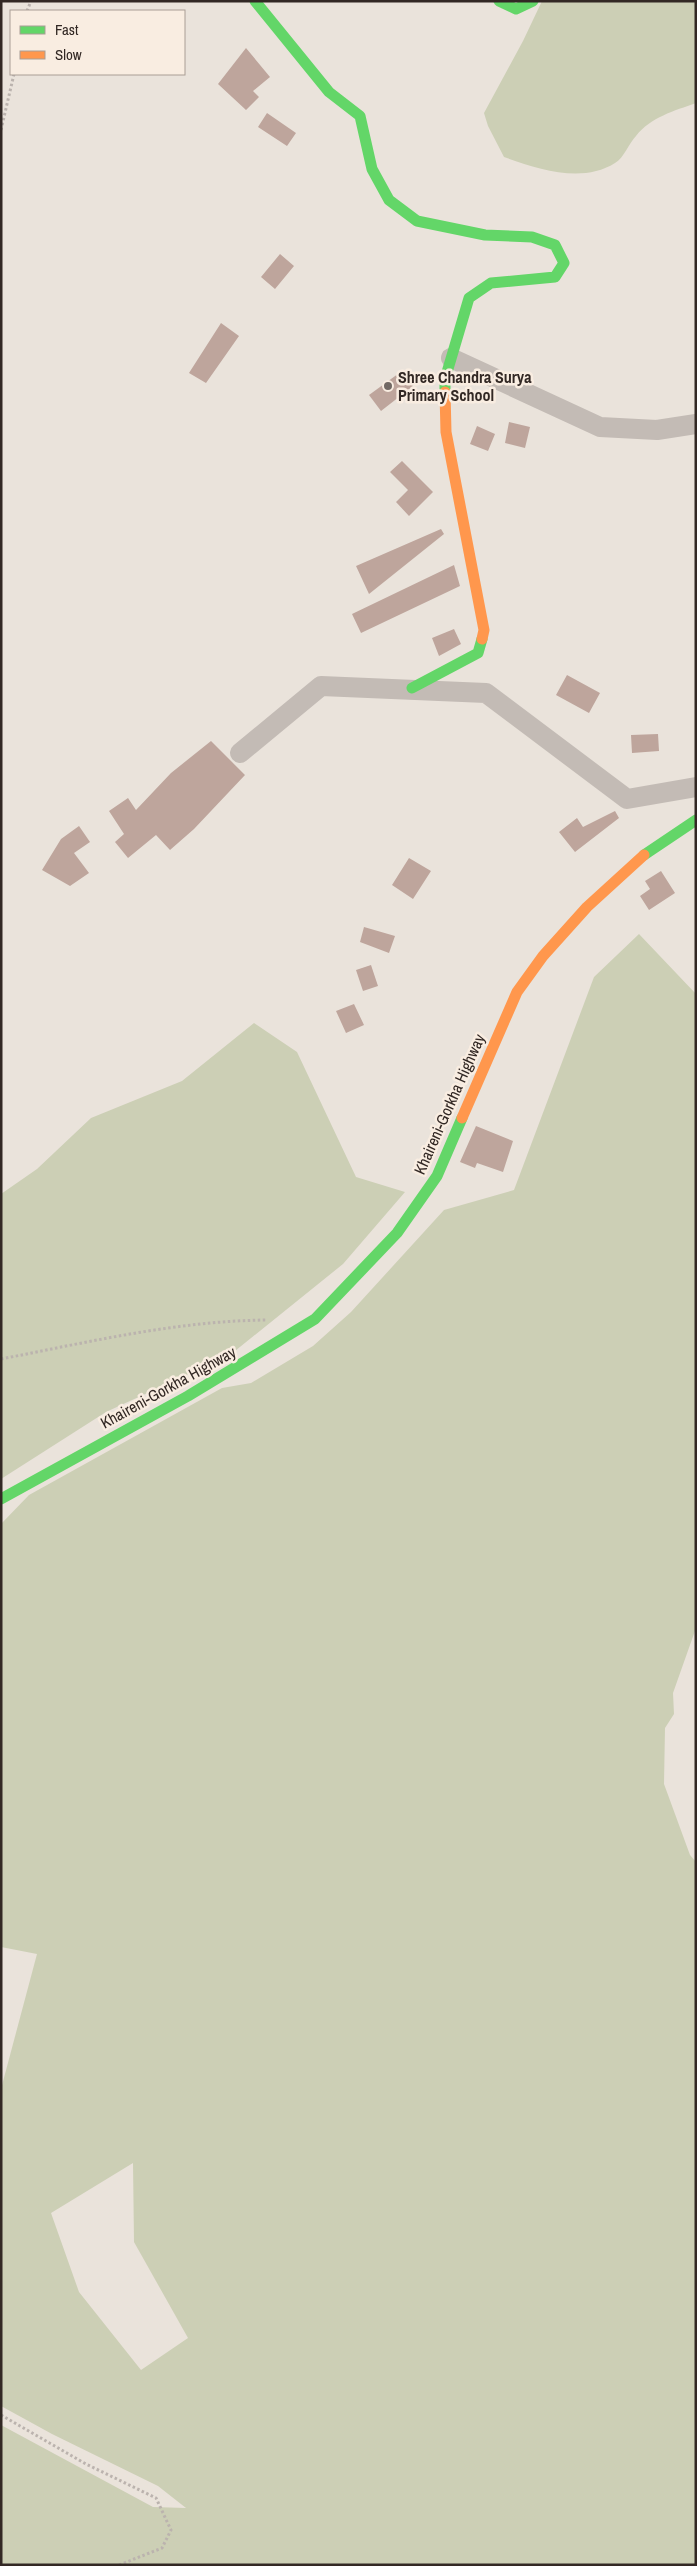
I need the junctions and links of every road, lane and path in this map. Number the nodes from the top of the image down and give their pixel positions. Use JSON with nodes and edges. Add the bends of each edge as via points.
{"nodes":[{"id":1,"x":255,"y":1,"type":"edge"},
{"id":2,"x":499,"y":1,"type":"edge"},
{"id":3,"x":533,"y":1,"type":"edge"},
{"id":4,"x":14,"y":75,"type":"edge"},
{"id":5,"x":1,"y":130,"type":"edge"},
{"id":6,"x":451,"y":358,"type":"junction"},
{"id":7,"x":696,"y":424,"type":"edge"},
{"id":8,"x":412,"y":688,"type":"junction"},
{"id":9,"x":240,"y":753,"type":"dead end"},
{"id":10,"x":696,"y":787,"type":"edge"},
{"id":11,"x":695,"y":821,"type":"edge"},
{"id":12,"x":275,"y":1320,"type":"dead end"},
{"id":13,"x":1,"y":1359,"type":"edge"},
{"id":14,"x":1,"y":1499,"type":"edge"},
{"id":15,"x":1,"y":2415,"type":"edge"},
{"id":16,"x":119,"y":2565,"type":"edge"}],
"edges":[{"from":1,"to":6,"type":"street","via":[[329,92],[360,116],[372,169],[389,200],[417,221],[485,235],[532,237],[555,245],[564,263],[555,277],[491,283],[469,298]]},
{"from":2,"to":3,"type":"street","via":[[516,9]]},
{"from":4,"to":5,"type":"path"},
{"from":6,"to":7,"type":"street","via":[[600,427],[657,430]]},
{"from":6,"to":8,"type":"street","via":[[445,379],[446,432],[484,630],[478,652]]},
{"from":8,"to":9,"type":"street","via":[[321,686]]},
{"from":8,"to":10,"type":"street","via":[[486,693],[627,799]]},
{"from":11,"to":14,"type":"street","name":"Khaireni-Gorkha Highway","via":[[650,850],[587,907],[543,956],[517,992],[437,1176],[397,1233],[315,1319],[188,1396]]},
{"from":12,"to":13,"type":"path","via":[[225,1320],[127,1334]]},
{"from":15,"to":16,"type":"path","via":[[86,2464],[156,2498],[172,2530],[162,2548]]}]}
